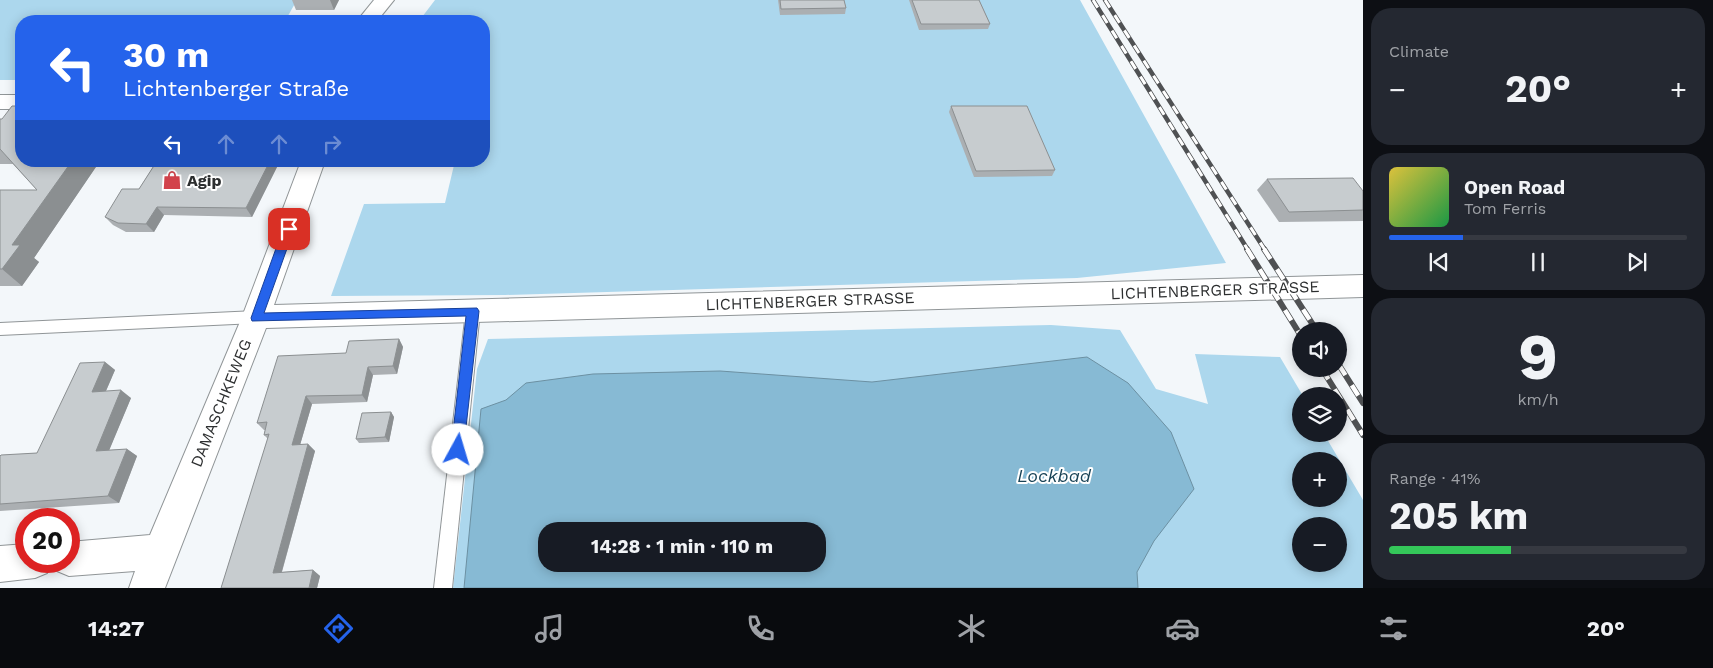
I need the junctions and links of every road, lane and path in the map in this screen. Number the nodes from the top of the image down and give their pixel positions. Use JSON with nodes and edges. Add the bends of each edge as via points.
{"nodes":[{"id":1,"x":384,"y":0,"type":"edge"},
{"id":2,"x":372,"y":15,"type":"edge"},
{"id":3,"x":0,"y":102,"type":"edge"},
{"id":4,"x":15,"y":102,"type":"edge"},
{"id":5,"x":311,"y":167,"type":"edge"},
{"id":6,"x":1363,"y":286,"type":"edge"},
{"id":7,"x":473,"y":311,"type":"junction"},
{"id":8,"x":256,"y":318,"type":"junction"},
{"id":9,"x":0,"y":329,"type":"edge"},
{"id":10,"x":160,"y":552,"type":"junction"},
{"id":11,"x":80,"y":558,"type":"edge"},
{"id":12,"x":15,"y":563,"type":"edge"},
{"id":13,"x":0,"y":564,"type":"edge"},
{"id":14,"x":147,"y":588,"type":"edge"},
{"id":15,"x":443,"y":588,"type":"edge"}],
"edges":[{"from":1,"to":2,"type":"street"},
{"from":3,"to":4,"type":"street"},
{"from":5,"to":8,"type":"street","name":"DAMASCHKEWEG"},
{"from":6,"to":7,"type":"street","name":"LICHTENBERGER STRASSE"},
{"from":7,"to":8,"type":"street","name":"LICHTENBERGER STRASSE"},
{"from":7,"to":15,"type":"lane"},
{"from":8,"to":9,"type":"lane"},
{"from":8,"to":10,"type":"street","name":"DAMASCHKEWEG"},
{"from":10,"to":11,"type":"street"},
{"from":10,"to":14,"type":"street","name":"DAMASCHKEWEG"},
{"from":12,"to":13,"type":"street"}]}
